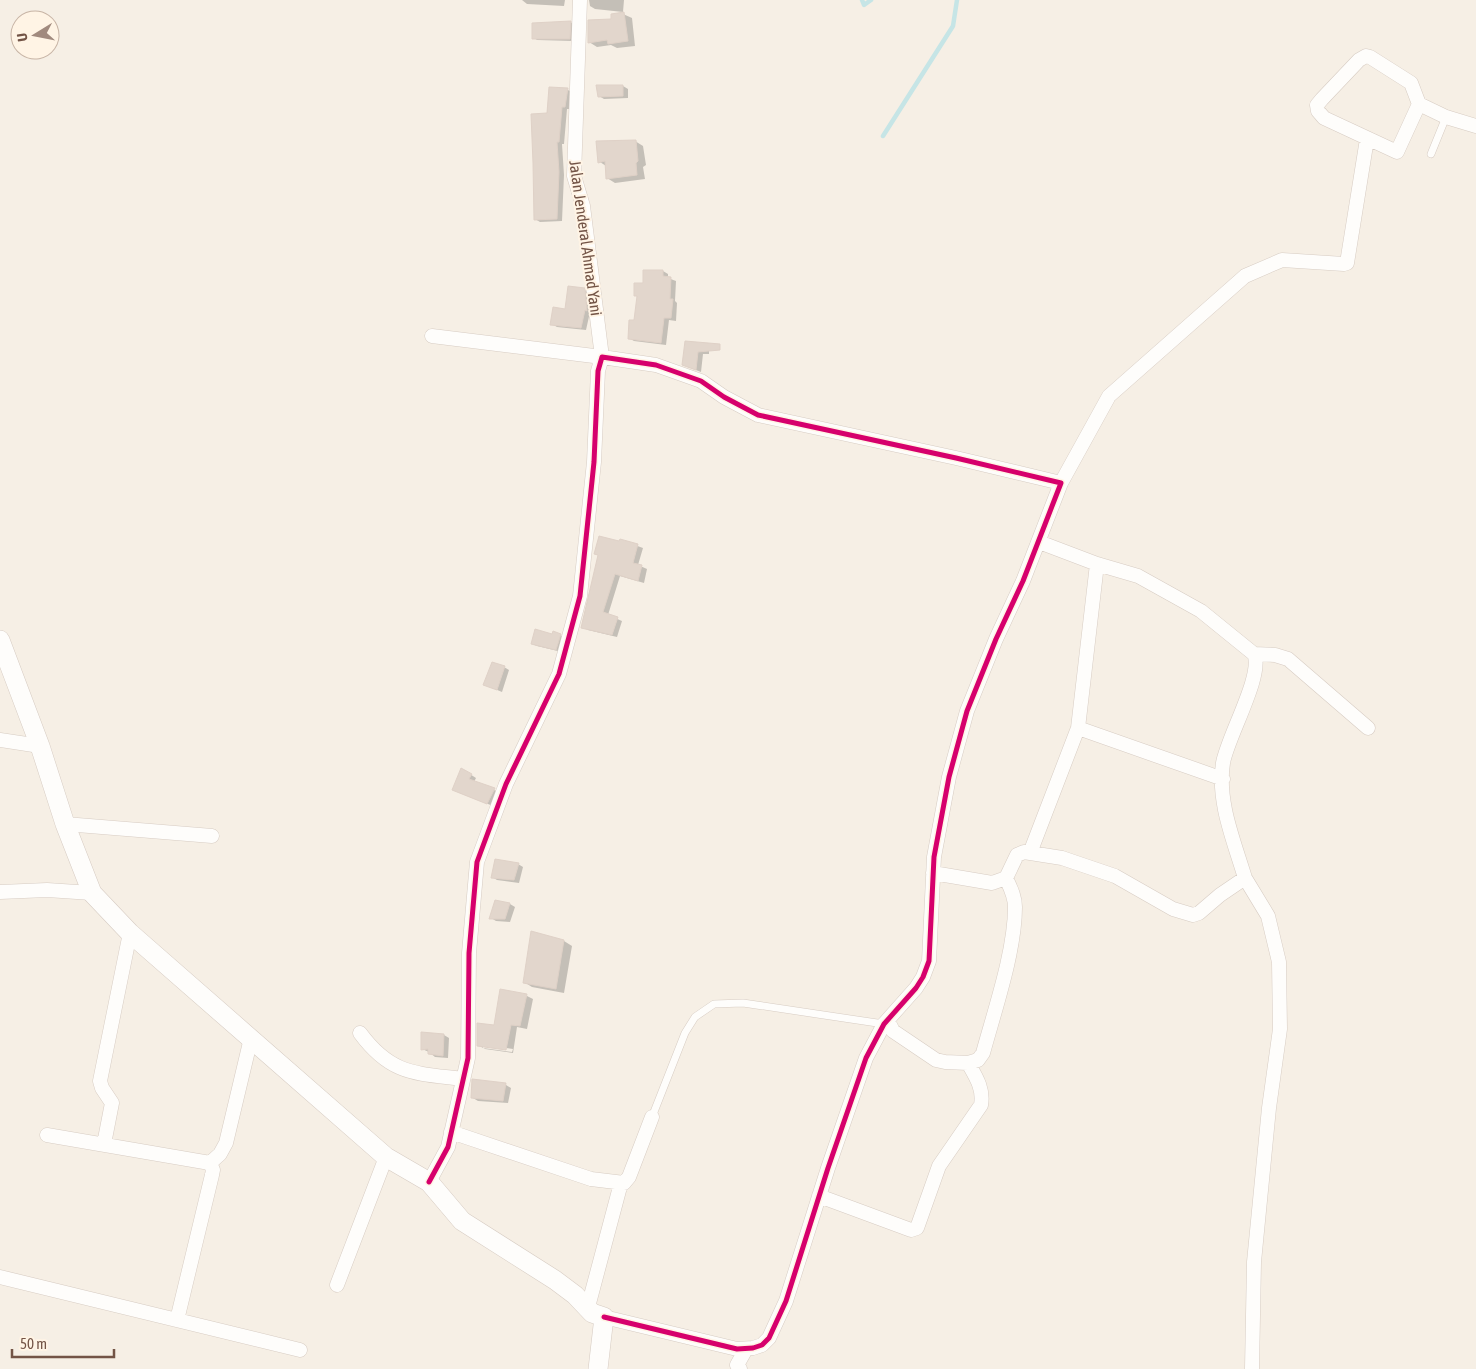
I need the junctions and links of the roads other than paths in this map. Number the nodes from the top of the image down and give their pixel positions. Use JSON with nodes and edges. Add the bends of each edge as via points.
{"nodes":[{"id":1,"x":580,"y":0,"type":"edge"},
{"id":2,"x":1419,"y":104,"type":"junction"},
{"id":3,"x":1446,"y":117,"type":"junction"},
{"id":4,"x":1476,"y":126,"type":"edge"},
{"id":5,"x":1367,"y":138,"type":"junction"},
{"id":6,"x":1431,"y":154,"type":"dead end"},
{"id":7,"x":432,"y":336,"type":"dead end"},
{"id":8,"x":602,"y":357,"type":"junction"},
{"id":9,"x":1061,"y":483,"type":"junction"},
{"id":10,"x":1039,"y":542,"type":"junction"},
{"id":11,"x":1097,"y":564,"type":"junction"},
{"id":12,"x":0,"y":640,"type":"edge"},
{"id":13,"x":1254,"y":654,"type":"junction"},
{"id":14,"x":1078,"y":728,"type":"junction"},
{"id":15,"x":1368,"y":728,"type":"dead end"},
{"id":16,"x":0,"y":740,"type":"edge"},
{"id":17,"x":40,"y":746,"type":"junction"},
{"id":18,"x":1222,"y":779,"type":"junction"},
{"id":19,"x":65,"y":824,"type":"junction"},
{"id":20,"x":212,"y":836,"type":"dead end"},
{"id":21,"x":1030,"y":853,"type":"junction"},
{"id":22,"x":933,"y":873,"type":"junction"},
{"id":23,"x":1006,"y":878,"type":"junction"},
{"id":24,"x":1245,"y":878,"type":"junction"},
{"id":25,"x":0,"y":892,"type":"edge"},
{"id":26,"x":92,"y":893,"type":"junction"},
{"id":27,"x":130,"y":933,"type":"junction"},
{"id":28,"x":886,"y":1022,"type":"junction"},
{"id":29,"x":360,"y":1033,"type":"dead end"},
{"id":30,"x":251,"y":1038,"type":"junction"},
{"id":31,"x":968,"y":1063,"type":"junction"},
{"id":32,"x":463,"y":1079,"type":"junction"},
{"id":33,"x":652,"y":1117,"type":"joint"},
{"id":34,"x":452,"y":1132,"type":"junction"},
{"id":35,"x":47,"y":1135,"type":"dead end"},
{"id":36,"x":104,"y":1144,"type":"junction"},
{"id":37,"x":386,"y":1157,"type":"junction"},
{"id":38,"x":210,"y":1163,"type":"junction"},
{"id":39,"x":429,"y":1182,"type":"junction"},
{"id":40,"x":622,"y":1183,"type":"junction"},
{"id":41,"x":819,"y":1196,"type":"junction"},
{"id":42,"x":0,"y":1276,"type":"edge"},
{"id":43,"x":338,"y":1284,"type":"dead end"},
{"id":44,"x":596,"y":1312,"type":"junction"},
{"id":45,"x":178,"y":1320,"type":"junction"},
{"id":46,"x":746,"y":1349,"type":"junction"},
{"id":47,"x":300,"y":1350,"type":"dead end"},
{"id":48,"x":598,"y":1369,"type":"edge"},
{"id":49,"x":740,"y":1369,"type":"edge"},
{"id":50,"x":1252,"y":1369,"type":"edge"}],
"edges":[{"from":1,"to":8,"type":"street","name":"Jalan Jenderal Ahmad Yani","via":[[574,176],[583,206]]},
{"from":2,"to":3,"type":"street"},
{"from":2,"to":5,"type":"street","via":[[1398,152]]},
{"from":2,"to":5,"type":"street","via":[[1411,83],[1370,57],[1362,57],[1317,105],[1324,118]]},
{"from":3,"to":4,"type":"street"},
{"from":3,"to":6,"type":"lane"},
{"from":5,"to":9,"type":"street","via":[[1347,263],[1282,260],[1245,276],[1109,396]]},
{"from":7,"to":8,"type":"street"},
{"from":8,"to":9,"type":"street","via":[[656,365],[701,381],[758,415]]},
{"from":8,"to":32,"type":"street","name":"Jalan Jenderal Ahmad Yani","via":[[598,371],[594,462],[580,596],[559,674],[506,784],[477,862],[470,953],[468,1058]]},
{"from":9,"to":10,"type":"street"},
{"from":10,"to":11,"type":"street"},
{"from":10,"to":22,"type":"street","via":[[967,711],[949,777]]},
{"from":11,"to":13,"type":"street","via":[[1138,576],[1201,611]]},
{"from":11,"to":14,"type":"street"},
{"from":12,"to":17,"type":"street"},
{"from":13,"to":15,"type":"street","via":[[1282,656],[1292,662]]},
{"from":13,"to":18,"type":"street","via":[[1254,676],[1223,762]]},
{"from":14,"to":18,"type":"street"},
{"from":14,"to":21,"type":"street"},
{"from":16,"to":17,"type":"street"},
{"from":17,"to":19,"type":"street"},
{"from":18,"to":24,"type":"street","via":[[1222,797]]},
{"from":19,"to":20,"type":"street"},
{"from":19,"to":26,"type":"street"},
{"from":21,"to":23,"type":"street","via":[[1017,855]]},
{"from":21,"to":24,"type":"street","via":[[1062,858],[1115,876],[1173,908],[1193,915]]},
{"from":22,"to":23,"type":"street","via":[[992,883]]},
{"from":22,"to":28,"type":"street","via":[[928,961],[923,977]]},
{"from":23,"to":31,"type":"street","via":[[1015,907],[1010,947],[983,1052],[978,1060]]},
{"from":24,"to":50,"type":"street","via":[[1268,916],[1279,962],[1280,1029],[1254,1262]]},
{"from":25,"to":26,"type":"street","via":[[47,890]]},
{"from":26,"to":27,"type":"street"},
{"from":27,"to":30,"type":"street"},
{"from":27,"to":36,"type":"street","via":[[100,1081],[112,1102]]},
{"from":28,"to":31,"type":"street","via":[[893,1031],[936,1060]]},
{"from":28,"to":33,"type":"lane","via":[[743,1003],[714,1004],[695,1017],[685,1033]]},
{"from":28,"to":41,"type":"street","via":[[866,1058]]},
{"from":29,"to":32,"type":"street","via":[[371,1048],[396,1067]]},
{"from":30,"to":37,"type":"street"},
{"from":30,"to":38,"type":"street","via":[[226,1143]]},
{"from":31,"to":41,"type":"street","via":[[980,1086],[981,1105],[938,1166],[917,1228],[911,1230]]},
{"from":32,"to":34,"type":"street","name":"Jalan Jenderal Ahmad Yani"},
{"from":33,"to":40,"type":"street","via":[[629,1177]]},
{"from":34,"to":39,"type":"street","name":"Jalan Jenderal Ahmad Yani","via":[[448,1147]]},
{"from":34,"to":40,"type":"street","via":[[591,1179]]},
{"from":35,"to":36,"type":"street"},
{"from":36,"to":38,"type":"street"},
{"from":37,"to":39,"type":"street"},
{"from":37,"to":43,"type":"street"},
{"from":38,"to":45,"type":"street","via":[[212,1175]]},
{"from":39,"to":44,"type":"street","via":[[462,1221],[555,1280]]},
{"from":40,"to":44,"type":"street"},
{"from":41,"to":46,"type":"street","via":[[786,1301],[769,1338],[762,1345]]},
{"from":42,"to":45,"type":"street"},
{"from":44,"to":46,"type":"street"},
{"from":44,"to":48,"type":"street"},
{"from":45,"to":47,"type":"street"},
{"from":46,"to":49,"type":"street","via":[[737,1365]]}]}
